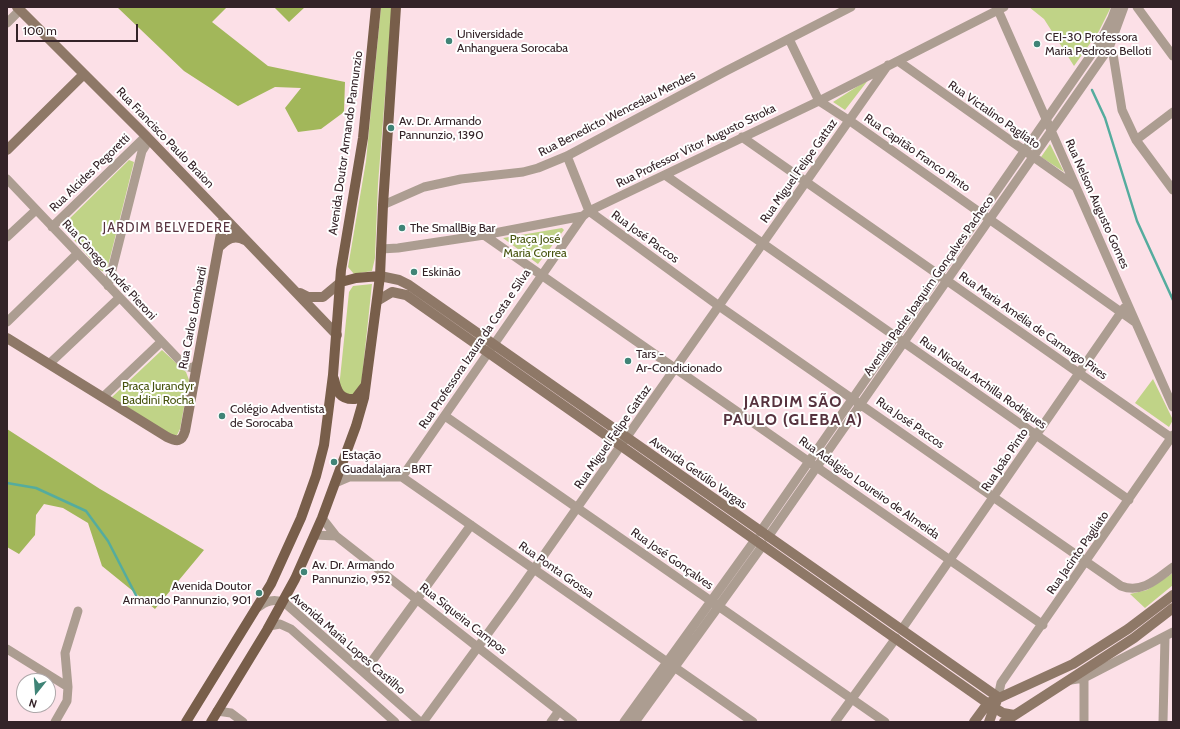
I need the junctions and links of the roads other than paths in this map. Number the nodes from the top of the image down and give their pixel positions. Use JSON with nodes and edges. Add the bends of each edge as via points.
{"nodes":[{"id":1,"x":376,"y":7,"type":"edge"},
{"id":2,"x":396,"y":7,"type":"edge"},
{"id":3,"x":851,"y":7,"type":"edge"},
{"id":4,"x":1116,"y":7,"type":"edge"},
{"id":5,"x":1124,"y":7,"type":"edge"},
{"id":6,"x":1137,"y":7,"type":"edge"},
{"id":7,"x":18,"y":9,"type":"edge"},
{"id":8,"x":1001,"y":9,"type":"edge"},
{"id":9,"x":7,"y":24,"type":"edge"},
{"id":10,"x":789,"y":39,"type":"junction"},
{"id":11,"x":1100,"y":42,"type":"junction"},
{"id":12,"x":1109,"y":48,"type":"junction"},
{"id":13,"x":1173,"y":56,"type":"edge"},
{"id":14,"x":898,"y":61,"type":"junction"},
{"id":15,"x":888,"y":65,"type":"junction"},
{"id":16,"x":84,"y":74,"type":"junction"},
{"id":17,"x":819,"y":100,"type":"junction"},
{"id":18,"x":1173,"y":112,"type":"edge"},
{"id":19,"x":1046,"y":119,"type":"junction"},
{"id":20,"x":849,"y":120,"type":"junction"},
{"id":21,"x":1052,"y":131,"type":"junction"},
{"id":22,"x":742,"y":137,"type":"junction"},
{"id":23,"x":147,"y":138,"type":"junction"},
{"id":24,"x":1136,"y":140,"type":"junction"},
{"id":25,"x":7,"y":150,"type":"edge"},
{"id":26,"x":1024,"y":151,"type":"junction"},
{"id":27,"x":567,"y":156,"type":"junction"},
{"id":28,"x":1033,"y":157,"type":"junction"},
{"id":29,"x":665,"y":175,"type":"junction"},
{"id":30,"x":7,"y":179,"type":"edge"},
{"id":31,"x":806,"y":182,"type":"junction"},
{"id":32,"x":1077,"y":188,"type":"junction"},
{"id":33,"x":1173,"y":190,"type":"edge"},
{"id":34,"x":383,"y":206,"type":"junction"},
{"id":35,"x":36,"y":210,"type":"junction"},
{"id":36,"x":982,"y":213,"type":"junction"},
{"id":37,"x":586,"y":214,"type":"junction"},
{"id":38,"x":224,"y":218,"type":"junction"},
{"id":39,"x":990,"y":219,"type":"junction"},
{"id":40,"x":52,"y":227,"type":"junction"},
{"id":41,"x":484,"y":235,"type":"junction"},
{"id":42,"x":7,"y":237,"type":"edge"},
{"id":43,"x":248,"y":241,"type":"junction"},
{"id":44,"x":763,"y":244,"type":"junction"},
{"id":45,"x":219,"y":247,"type":"junction"},
{"id":46,"x":381,"y":249,"type":"junction"},
{"id":47,"x":77,"y":254,"type":"junction"},
{"id":48,"x":541,"y":274,"type":"junction"},
{"id":49,"x":939,"y":275,"type":"junction"},
{"id":50,"x":380,"y":276,"type":"junction"},
{"id":51,"x":948,"y":281,"type":"junction"},
{"id":52,"x":341,"y":282,"type":"junction"},
{"id":53,"x":108,"y":286,"type":"junction"},
{"id":54,"x":292,"y":288,"type":"junction"},
{"id":55,"x":119,"y":298,"type":"junction"},
{"id":56,"x":377,"y":301,"type":"junction"},
{"id":57,"x":1127,"y":303,"type":"junction"},
{"id":58,"x":719,"y":306,"type":"junction"},
{"id":59,"x":1121,"y":313,"type":"junction"},
{"id":60,"x":7,"y":322,"type":"edge"},
{"id":61,"x":1134,"y":322,"type":"junction"},
{"id":62,"x":337,"y":335,"type":"junction"},
{"id":63,"x":896,"y":337,"type":"junction"},
{"id":64,"x":7,"y":338,"type":"edge"},
{"id":65,"x":161,"y":342,"type":"junction"},
{"id":66,"x":904,"y":343,"type":"junction"},
{"id":67,"x":490,"y":349,"type":"junction"},
{"id":68,"x":49,"y":364,"type":"junction"},
{"id":69,"x":197,"y":364,"type":"junction"},
{"id":70,"x":675,"y":368,"type":"junction"},
{"id":71,"x":1079,"y":373,"type":"junction"},
{"id":72,"x":333,"y":375,"type":"junction"},
{"id":73,"x":367,"y":382,"type":"junction"},
{"id":74,"x":103,"y":397,"type":"junction"},
{"id":75,"x":853,"y":398,"type":"junction"},
{"id":76,"x":862,"y":404,"type":"junction"},
{"id":77,"x":1173,"y":407,"type":"edge"},
{"id":78,"x":444,"y":416,"type":"junction"},
{"id":79,"x":1036,"y":435,"type":"junction"},
{"id":80,"x":1172,"y":437,"type":"edge"},
{"id":81,"x":624,"y":442,"type":"junction"},
{"id":82,"x":814,"y":464,"type":"junction"},
{"id":83,"x":402,"y":477,"type":"junction"},
{"id":84,"x":335,"y":483,"type":"junction"},
{"id":85,"x":994,"y":497,"type":"junction"},
{"id":86,"x":1129,"y":500,"type":"junction"},
{"id":87,"x":577,"y":508,"type":"junction"},
{"id":88,"x":322,"y":518,"type":"junction"},
{"id":89,"x":471,"y":525,"type":"junction"},
{"id":90,"x":315,"y":535,"type":"junction"},
{"id":91,"x":336,"y":536,"type":"junction"},
{"id":92,"x":761,"y":539,"type":"junction"},
{"id":93,"x":950,"y":560,"type":"junction"},
{"id":94,"x":1087,"y":561,"type":"junction"},
{"id":95,"x":1173,"y":567,"type":"edge"},
{"id":96,"x":534,"y":569,"type":"junction"},
{"id":97,"x":1173,"y":595,"type":"edge"},
{"id":98,"x":417,"y":598,"type":"junction"},
{"id":99,"x":282,"y":602,"type":"junction"},
{"id":100,"x":715,"y":604,"type":"junction"},
{"id":101,"x":257,"y":608,"type":"junction"},
{"id":102,"x":1173,"y":608,"type":"edge"},
{"id":103,"x":78,"y":611,"type":"dead end"},
{"id":104,"x":1042,"y":625,"type":"junction"},
{"id":105,"x":269,"y":626,"type":"junction"},
{"id":106,"x":898,"y":634,"type":"junction"},
{"id":107,"x":1169,"y":635,"type":"edge"},
{"id":108,"x":479,"y":647,"type":"junction"},
{"id":109,"x":7,"y":650,"type":"edge"},
{"id":110,"x":672,"y":665,"type":"junction"},
{"id":111,"x":1098,"y":667,"type":"junction"},
{"id":112,"x":364,"y":672,"type":"junction"},
{"id":113,"x":1084,"y":678,"type":"junction"},
{"id":114,"x":1071,"y":680,"type":"junction"},
{"id":115,"x":1001,"y":683,"type":"junction"},
{"id":116,"x":68,"y":687,"type":"junction"},
{"id":117,"x":1009,"y":693,"type":"junction"},
{"id":118,"x":998,"y":697,"type":"junction"},
{"id":119,"x":852,"y":699,"type":"junction"},
{"id":120,"x":990,"y":705,"type":"junction"},
{"id":121,"x":218,"y":711,"type":"junction"},
{"id":122,"x":559,"y":711,"type":"junction"},
{"id":123,"x":1014,"y":715,"type":"junction"},
{"id":124,"x":186,"y":720,"type":"edge"},
{"id":125,"x":55,"y":722,"type":"edge"},
{"id":126,"x":210,"y":722,"type":"edge"},
{"id":127,"x":243,"y":722,"type":"edge"},
{"id":128,"x":394,"y":722,"type":"edge"},
{"id":129,"x":420,"y":722,"type":"edge"},
{"id":130,"x":423,"y":722,"type":"edge"},
{"id":131,"x":550,"y":722,"type":"edge"},
{"id":132,"x":573,"y":722,"type":"edge"},
{"id":133,"x":624,"y":722,"type":"edge"},
{"id":134,"x":635,"y":722,"type":"edge"},
{"id":135,"x":753,"y":722,"type":"edge"},
{"id":136,"x":835,"y":722,"type":"edge"},
{"id":137,"x":885,"y":722,"type":"edge"},
{"id":138,"x":974,"y":722,"type":"edge"},
{"id":139,"x":989,"y":722,"type":"edge"},
{"id":140,"x":1004,"y":722,"type":"edge"},
{"id":141,"x":1084,"y":722,"type":"edge"},
{"id":142,"x":1163,"y":722,"type":"edge"}],
"edges":[{"from":1,"to":52,"type":"main road","name":"Avenida Doutor Armando Pannunzio","via":[[363,138]]},
{"from":2,"to":34,"type":"main road"},
{"from":3,"to":10,"type":"street","name":"Rua Benedicto Wenceslau Mendes"},
{"from":4,"to":11,"type":"street","name":"Avenida Padre Joaquim Gonçalves Pacheco"},
{"from":5,"to":12,"type":"street","name":"Avenida Padre Joaquim Gonçalves Pacheco"},
{"from":6,"to":13,"type":"street"},
{"from":7,"to":9,"type":"street"},
{"from":7,"to":16,"type":"street","name":"Rua Francisco Paulo Braion"},
{"from":8,"to":14,"type":"street","name":"Rua Professor Vitor Augusto Stroka"},
{"from":8,"to":19,"type":"street","name":"Rua Nelson Augusto Gomes"},
{"from":10,"to":17,"type":"street"},
{"from":10,"to":27,"type":"street","name":"Rua Benedicto Wenceslau Mendes"},
{"from":11,"to":12,"type":"street"},
{"from":11,"to":19,"type":"street","name":"Avenida Padre Joaquim Gonçalves Pacheco"},
{"from":12,"to":21,"type":"street","name":"Avenida Padre Joaquim Gonçalves Pacheco"},
{"from":12,"to":24,"type":"street","via":[[1113,54],[1122,110]]},
{"from":14,"to":15,"type":"street","name":"Rua Professor Vitor Augusto Stroka"},
{"from":14,"to":26,"type":"street","name":"Rua Victalino Pagliato"},
{"from":15,"to":17,"type":"street","name":"Rua Professor Vitor Augusto Stroka"},
{"from":15,"to":20,"type":"street","name":"Rua Miguel Felipe Gattaz"},
{"from":16,"to":23,"type":"street","name":"Rua Francisco Paulo Braion"},
{"from":16,"to":25,"type":"street"},
{"from":17,"to":20,"type":"street","name":"Rua Capitão Franco Pinto"},
{"from":17,"to":22,"type":"street","name":"Rua Professor Vitor Augusto Stroka"},
{"from":18,"to":24,"type":"street"},
{"from":19,"to":21,"type":"street","name":"Rua Nelson Augusto Gomes"},
{"from":19,"to":26,"type":"street","name":"Avenida Padre Joaquim Gonçalves Pacheco"},
{"from":20,"to":31,"type":"street","name":"Rua Miguel Felipe Gattaz"},
{"from":20,"to":36,"type":"street","name":"Rua Capitão Franco Pinto"},
{"from":21,"to":28,"type":"street","name":"Avenida Padre Joaquim Gonçalves Pacheco"},
{"from":21,"to":32,"type":"street","name":"Rua Nelson Augusto Gomes"},
{"from":22,"to":29,"type":"street","name":"Rua Professor Vitor Augusto Stroka"},
{"from":22,"to":31,"type":"street","name":"Rua Maria Amélia de Camargo Pires"},
{"from":23,"to":38,"type":"street","name":"Rua Francisco Paulo Braion"},
{"from":23,"to":40,"type":"street","name":"Rua Alcides Pegoretti"},
{"from":23,"to":53,"type":"street"},
{"from":24,"to":33,"type":"street"},
{"from":26,"to":28,"type":"street","name":"Rua Victalino Pagliato"},
{"from":26,"to":36,"type":"street","name":"Avenida Padre Joaquim Gonçalves Pacheco"},
{"from":27,"to":34,"type":"street","name":"Rua Benedicto Wenceslau Mendes","via":[[523,172],[461,179],[424,187]]},
{"from":27,"to":37,"type":"street"},
{"from":28,"to":32,"type":"street","name":"Rua Victalino Pagliato"},
{"from":28,"to":39,"type":"street","name":"Avenida Padre Joaquim Gonçalves Pacheco"},
{"from":29,"to":37,"type":"street","name":"Rua Professor Vitor Augusto Stroka"},
{"from":29,"to":44,"type":"street","name":"Rua Nicolau Archilla Rodrigues"},
{"from":30,"to":35,"type":"street","name":"Rua Cônego André Pieroni"},
{"from":31,"to":44,"type":"street","name":"Rua Miguel Felipe Gattaz"},
{"from":31,"to":49,"type":"street","name":"Rua Maria Amélia de Camargo Pires"},
{"from":32,"to":57,"type":"street","name":"Rua Nelson Augusto Gomes"},
{"from":34,"to":46,"type":"main road"},
{"from":35,"to":40,"type":"street","name":"Rua Cônego André Pieroni"},
{"from":35,"to":42,"type":"street"},
{"from":36,"to":39,"type":"street","name":"Rua Capitão Franco Pinto"},
{"from":36,"to":49,"type":"street","name":"Avenida Padre Joaquim Gonçalves Pacheco"},
{"from":37,"to":41,"type":"street","name":"Rua Professor Vitor Augusto Stroka"},
{"from":37,"to":48,"type":"street","name":"Rua Professora Izaura da Costa e Silva"},
{"from":37,"to":58,"type":"street","name":"Rua José Paccos"},
{"from":38,"to":43,"type":"street","name":"Rua Francisco Paulo Braion"},
{"from":38,"to":45,"type":"street","name":"Rua Carlos Lombardi"},
{"from":39,"to":51,"type":"street","name":"Avenida Padre Joaquim Gonçalves Pacheco"},
{"from":39,"to":59,"type":"street","name":"Rua Capitão Franco Pinto"},
{"from":40,"to":47,"type":"street","name":"Rua Cônego André Pieroni"},
{"from":41,"to":46,"type":"street","name":"Rua Professor Vitor Augusto Stroka"},
{"from":41,"to":48,"type":"street","name":"Rua Adalgiso Loureiro de Almeida"},
{"from":43,"to":45,"type":"street","via":[[236,236],[226,240]]},
{"from":43,"to":54,"type":"street","name":"Rua Francisco Paulo Braion"},
{"from":44,"to":58,"type":"street","name":"Rua Miguel Felipe Gattaz"},
{"from":44,"to":63,"type":"street","name":"Rua Nicolau Archilla Rodrigues"},
{"from":45,"to":69,"type":"street","name":"Rua Carlos Lombardi"},
{"from":46,"to":50,"type":"main road"},
{"from":47,"to":53,"type":"street","name":"Rua Cônego André Pieroni"},
{"from":47,"to":60,"type":"street"},
{"from":48,"to":67,"type":"street","name":"Rua Professora Izaura da Costa e Silva"},
{"from":48,"to":70,"type":"street","name":"Rua Adalgiso Loureiro de Almeida"},
{"from":49,"to":51,"type":"street","name":"Rua Maria Amélia de Camargo Pires"},
{"from":49,"to":63,"type":"street","name":"Avenida Padre Joaquim Gonçalves Pacheco"},
{"from":50,"to":52,"type":"main road"},
{"from":50,"to":56,"type":"main road"},
{"from":50,"to":67,"type":"street","name":"Avenida Getúlio Vargas","via":[[409,285]]},
{"from":51,"to":66,"type":"street","name":"Avenida Padre Joaquim Gonçalves Pacheco"},
{"from":51,"to":71,"type":"street","name":"Rua Maria Amélia de Camargo Pires"},
{"from":52,"to":54,"type":"street","name":"Rua Francisco Paulo Braion","via":[[328,295],[319,298],[308,297]]},
{"from":52,"to":62,"type":"main road","name":"Avenida Doutor Armando Pannunzio"},
{"from":53,"to":55,"type":"street","name":"Rua Cônego André Pieroni"},
{"from":54,"to":62,"type":"street","name":"Rua Francisco Paulo Braion"},
{"from":55,"to":65,"type":"street","name":"Rua Cônego André Pieroni"},
{"from":55,"to":68,"type":"street"},
{"from":56,"to":67,"type":"street","name":"Avenida Getúlio Vargas","via":[[392,292],[403,293]]},
{"from":56,"to":73,"type":"main road"},
{"from":57,"to":59,"type":"street","name":"Rua João Pinto"},
{"from":57,"to":61,"type":"street","name":"Rua Nelson Augusto Gomes"},
{"from":58,"to":70,"type":"street","name":"Rua Miguel Felipe Gattaz"},
{"from":58,"to":75,"type":"street","name":"Rua José Paccos"},
{"from":59,"to":61,"type":"street","name":"Rua Capitão Franco Pinto"},
{"from":59,"to":71,"type":"street","name":"Rua João Pinto"},
{"from":61,"to":77,"type":"street","name":"Rua Nelson Augusto Gomes"},
{"from":62,"to":72,"type":"main road","name":"Avenida Doutor Armando Pannunzio"},
{"from":63,"to":66,"type":"street","name":"Rua Nicolau Archilla Rodrigues"},
{"from":63,"to":75,"type":"street","name":"Avenida Padre Joaquim Gonçalves Pacheco"},
{"from":64,"to":68,"type":"street"},
{"from":65,"to":69,"type":"street","name":"Rua Cônego André Pieroni","via":[[185,366],[192,368]]},
{"from":65,"to":74,"type":"street"},
{"from":66,"to":76,"type":"street","name":"Avenida Padre Joaquim Gonçalves Pacheco"},
{"from":66,"to":79,"type":"street","name":"Rua Nicolau Archilla Rodrigues"},
{"from":67,"to":78,"type":"street","name":"Rua Professora Izaura da Costa e Silva"},
{"from":67,"to":81,"type":"street","name":"Avenida Getúlio Vargas"},
{"from":68,"to":74,"type":"street"},
{"from":69,"to":74,"type":"street","name":"Rua Carlos Lombardi","via":[[185,430],[180,440],[167,438]]},
{"from":70,"to":81,"type":"street","name":"Rua Miguel Felipe Gattaz"},
{"from":70,"to":82,"type":"street","name":"Rua Adalgiso Loureiro de Almeida"},
{"from":71,"to":79,"type":"street","name":"Rua João Pinto"},
{"from":71,"to":80,"type":"street","name":"Rua Maria Amélia de Camargo Pires"},
{"from":72,"to":73,"type":"main road","via":[[336,389],[347,399],[355,399]]},
{"from":72,"to":101,"type":"main road","name":"Avenida Doutor Armando Pannunzio","via":[[324,445],[316,476],[286,553]]},
{"from":73,"to":84,"type":"main road","via":[[356,426]]},
{"from":75,"to":76,"type":"street","name":"Rua José Paccos"},
{"from":75,"to":82,"type":"street","name":"Avenida Padre Joaquim Gonçalves Pacheco"},
{"from":76,"to":82,"type":"street","name":"Avenida Padre Joaquim Gonçalves Pacheco"},
{"from":76,"to":85,"type":"street","name":"Rua José Paccos"},
{"from":78,"to":83,"type":"street","name":"Rua Professora Izaura da Costa e Silva"},
{"from":78,"to":87,"type":"street","name":"Rua José Gonçalves"},
{"from":79,"to":85,"type":"street","name":"Rua João Pinto"},
{"from":79,"to":86,"type":"street","name":"Rua Nicolau Archilla Rodrigues"},
{"from":80,"to":86,"type":"street","name":"Rua Jacinto Pagliato"},
{"from":81,"to":87,"type":"street","name":"Rua Miguel Felipe Gattaz"},
{"from":81,"to":92,"type":"street","name":"Avenida Getúlio Vargas"},
{"from":82,"to":92,"type":"street","name":"Avenida Padre Joaquim Gonçalves Pacheco"},
{"from":82,"to":93,"type":"street","name":"Rua Adalgiso Loureiro de Almeida"},
{"from":83,"to":84,"type":"street","via":[[349,477]]},
{"from":83,"to":89,"type":"street","name":"Rua Ponta Grossa"},
{"from":84,"to":88,"type":"main road"},
{"from":85,"to":93,"type":"street","name":"Rua João Pinto"},
{"from":85,"to":94,"type":"street","name":"Rua José Paccos"},
{"from":86,"to":94,"type":"street","name":"Rua Jacinto Pagliato"},
{"from":87,"to":96,"type":"street","name":"Rua Miguel Felipe Gattaz"},
{"from":87,"to":100,"type":"street","name":"Rua José Gonçalves"},
{"from":88,"to":90,"type":"main road"},
{"from":88,"to":91,"type":"street","name":"Rua Siqueira Campos"},
{"from":89,"to":96,"type":"street","name":"Rua Ponta Grossa"},
{"from":89,"to":98,"type":"street"},
{"from":90,"to":91,"type":"street"},
{"from":90,"to":99,"type":"main road"},
{"from":91,"to":98,"type":"street","name":"Rua Siqueira Campos"},
{"from":92,"to":100,"type":"street","name":"Avenida Padre Joaquim Gonçalves Pacheco"},
{"from":92,"to":106,"type":"street","name":"Avenida Getúlio Vargas"},
{"from":93,"to":104,"type":"street","name":"Rua Adalgiso Loureiro de Almeida"},
{"from":93,"to":106,"type":"street","name":"Rua João Pinto"},
{"from":94,"to":95,"type":"street","name":"Rua José Paccos","via":[[1121,586],[1130,588],[1149,585]]},
{"from":94,"to":104,"type":"street","name":"Rua Jacinto Pagliato"},
{"from":96,"to":108,"type":"street","name":"Rua Miguel Felipe Gattaz"},
{"from":96,"to":110,"type":"street","name":"Rua Ponta Grossa"},
{"from":97,"to":117,"type":"street","via":[[1128,629],[1073,664]]},
{"from":98,"to":108,"type":"street","name":"Rua Siqueira Campos"},
{"from":98,"to":112,"type":"street"},
{"from":99,"to":101,"type":"street","name":"Avenida Maria Lopes Castilho","via":[[272,600]]},
{"from":99,"to":105,"type":"main road"},
{"from":99,"to":112,"type":"street","name":"Avenida Maria Lopes Castilho"},
{"from":100,"to":110,"type":"street","name":"Avenida Padre Joaquim Gonçalves Pacheco"},
{"from":100,"to":119,"type":"street","name":"Rua José Gonçalves"},
{"from":101,"to":124,"type":"main road","name":"Avenida Doutor Armando Pannunzio"},
{"from":102,"to":111,"type":"street"},
{"from":103,"to":116,"type":"street","via":[[65,653]]},
{"from":104,"to":115,"type":"street","name":"Rua Jacinto Pagliato"},
{"from":105,"to":121,"type":"main road"},
{"from":105,"to":128,"type":"street","via":[[280,624],[292,629]]},
{"from":106,"to":118,"type":"street","name":"Avenida Getúlio Vargas"},
{"from":106,"to":119,"type":"street","name":"Rua João Pinto"},
{"from":106,"to":120,"type":"street","name":"Avenida Getúlio Vargas"},
{"from":107,"to":111,"type":"street"},
{"from":107,"to":142,"type":"street"},
{"from":108,"to":122,"type":"street","name":"Rua Siqueira Campos"},
{"from":108,"to":130,"type":"street","name":"Rua Miguel Felipe Gattaz"},
{"from":109,"to":116,"type":"street"},
{"from":110,"to":133,"type":"street","name":"Avenida Padre Joaquim Gonçalves Pacheco"},
{"from":110,"to":134,"type":"street","name":"Avenida Padre Joaquim Gonçalves Pacheco"},
{"from":110,"to":135,"type":"street","name":"Rua Ponta Grossa"},
{"from":111,"to":113,"type":"street"},
{"from":111,"to":114,"type":"street"},
{"from":112,"to":129,"type":"street","name":"Avenida Maria Lopes Castilho"},
{"from":113,"to":114,"type":"street"},
{"from":113,"to":141,"type":"street"},
{"from":114,"to":123,"type":"street"},
{"from":115,"to":117,"type":"street","via":[[1002,688]]},
{"from":115,"to":118,"type":"street","name":"Rua Jacinto Pagliato"},
{"from":116,"to":125,"type":"street","via":[[67,701]]},
{"from":117,"to":118,"type":"street"},
{"from":118,"to":120,"type":"street"},
{"from":119,"to":136,"type":"street","name":"Rua João Pinto"},
{"from":119,"to":137,"type":"street","name":"Rua José Gonçalves"},
{"from":120,"to":123,"type":"street","name":"Avenida Getúlio Vargas","via":[[1003,713]]},
{"from":120,"to":138,"type":"street"},
{"from":120,"to":139,"type":"street"},
{"from":121,"to":126,"type":"main road"},
{"from":121,"to":127,"type":"street","via":[[231,713]]},
{"from":122,"to":131,"type":"street"},
{"from":122,"to":132,"type":"street","name":"Rua Siqueira Campos"},
{"from":123,"to":140,"type":"street"}]}
